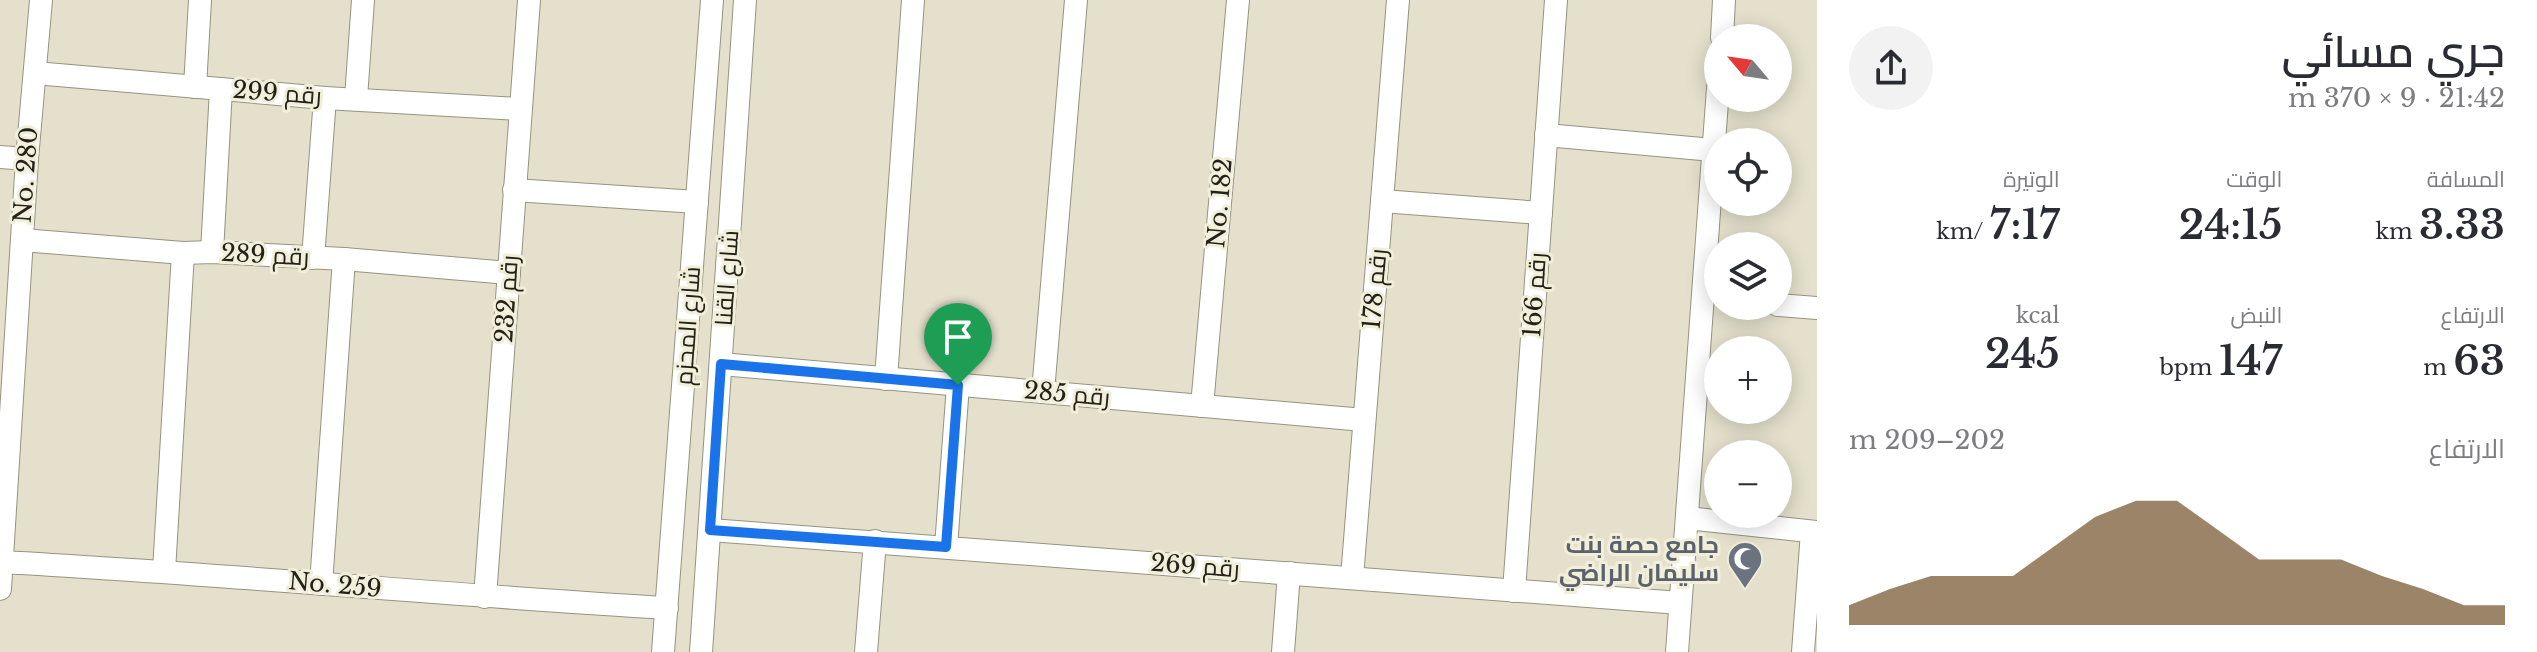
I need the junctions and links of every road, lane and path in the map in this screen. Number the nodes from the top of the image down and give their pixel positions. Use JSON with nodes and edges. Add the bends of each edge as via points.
{"nodes":[{"id":1,"x":41,"y":0,"type":"edge"},
{"id":2,"x":200,"y":0,"type":"edge"},
{"id":3,"x":363,"y":0,"type":"edge"},
{"id":4,"x":529,"y":0,"type":"edge"},
{"id":5,"x":712,"y":0,"type":"edge"},
{"id":6,"x":745,"y":0,"type":"edge"},
{"id":7,"x":913,"y":0,"type":"edge"},
{"id":8,"x":1076,"y":0,"type":"edge"},
{"id":9,"x":1238,"y":0,"type":"edge"},
{"id":10,"x":1398,"y":0,"type":"edge"},
{"id":11,"x":1556,"y":0,"type":"edge"},
{"id":12,"x":1724,"y":0,"type":"edge"},
{"id":13,"x":1723,"y":24,"type":"edge"},
{"id":14,"x":35,"y":73,"type":"junction"},
{"id":15,"x":195,"y":87,"type":"junction"},
{"id":16,"x":221,"y":89,"type":"junction"},
{"id":17,"x":325,"y":98,"type":"junction"},
{"id":18,"x":356,"y":98,"type":"junction"},
{"id":19,"x":520,"y":109,"type":"junction"},
{"id":20,"x":1546,"y":135,"type":"junction"},
{"id":21,"x":1704,"y":149,"type":"edge"},
{"id":22,"x":0,"y":157,"type":"edge"},
{"id":23,"x":27,"y":159,"type":"junction"},
{"id":24,"x":514,"y":190,"type":"junction"},
{"id":25,"x":682,"y":201,"type":"junction"},
{"id":26,"x":1382,"y":201,"type":"junction"},
{"id":27,"x":1541,"y":213,"type":"junction"},
{"id":28,"x":22,"y":240,"type":"junction"},
{"id":29,"x":212,"y":252,"type":"junction"},
{"id":30,"x":183,"y":253,"type":"junction"},
{"id":31,"x":313,"y":258,"type":"junction"},
{"id":32,"x":344,"y":259,"type":"junction"},
{"id":33,"x":509,"y":273,"type":"junction"},
{"id":34,"x":1792,"y":306,"type":"edge"},
{"id":35,"x":1817,"y":308,"type":"edge"},
{"id":36,"x":1708,"y":320,"type":"edge"},
{"id":37,"x":721,"y":364,"type":"junction"},
{"id":38,"x":886,"y":379,"type":"junction"},
{"id":39,"x":958,"y":385,"type":"junction"},
{"id":40,"x":1043,"y":392,"type":"junction"},
{"id":41,"x":1202,"y":406,"type":"junction"},
{"id":42,"x":1364,"y":420,"type":"junction"},
{"id":43,"x":1687,"y":518,"type":"junction"},
{"id":44,"x":710,"y":530,"type":"junction"},
{"id":45,"x":1814,"y":532,"type":"edge"},
{"id":46,"x":875,"y":541,"type":"junction"},
{"id":47,"x":946,"y":547,"type":"junction"},
{"id":48,"x":2,"y":562,"type":"junction"},
{"id":49,"x":164,"y":571,"type":"junction"},
{"id":50,"x":1289,"y":573,"type":"junction"},
{"id":51,"x":1352,"y":578,"type":"junction"},
{"id":52,"x":321,"y":584,"type":"junction"},
{"id":53,"x":0,"y":589,"type":"edge"},
{"id":54,"x":1514,"y":591,"type":"junction"},
{"id":55,"x":485,"y":597,"type":"junction"},
{"id":56,"x":1680,"y":603,"type":"junction"},
{"id":57,"x":667,"y":608,"type":"junction"},
{"id":58,"x":663,"y":652,"type":"edge"},
{"id":59,"x":701,"y":652,"type":"edge"},
{"id":60,"x":866,"y":652,"type":"edge"},
{"id":61,"x":1283,"y":652,"type":"edge"},
{"id":62,"x":1677,"y":652,"type":"edge"},
{"id":63,"x":1803,"y":652,"type":"edge"}],
"edges":[{"from":1,"to":14,"type":"street","name":"No. 280"},
{"from":2,"to":15,"type":"street"},
{"from":3,"to":18,"type":"street"},
{"from":4,"to":19,"type":"street","name":"رقم 232"},
{"from":5,"to":25,"type":"street","name":"شارع المحزم"},
{"from":6,"to":37,"type":"street","name":"شارع القنا"},
{"from":7,"to":38,"type":"street"},
{"from":8,"to":40,"type":"street"},
{"from":9,"to":41,"type":"street","name":"No. 182"},
{"from":10,"to":26,"type":"street","name":"رقم 178"},
{"from":11,"to":20,"type":"street","name":"رقم 166"},
{"from":12,"to":13,"type":"street"},
{"from":14,"to":15,"type":"street","name":"رقم 299"},
{"from":14,"to":23,"type":"street","name":"No. 280"},
{"from":15,"to":16,"type":"street","name":"رقم 299"},
{"from":16,"to":17,"type":"street","name":"رقم 299"},
{"from":16,"to":29,"type":"street"},
{"from":17,"to":18,"type":"street","name":"رقم 299"},
{"from":17,"to":31,"type":"street"},
{"from":18,"to":19,"type":"street","name":"رقم 299"},
{"from":19,"to":24,"type":"street","name":"رقم 232"},
{"from":20,"to":21,"type":"street"},
{"from":20,"to":27,"type":"street","name":"رقم 166"},
{"from":22,"to":23,"type":"street"},
{"from":23,"to":28,"type":"street","name":"No. 280"},
{"from":24,"to":25,"type":"street"},
{"from":24,"to":33,"type":"street","name":"رقم 232"},
{"from":25,"to":57,"type":"street","name":"شارع المحزم"},
{"from":26,"to":27,"type":"street"},
{"from":26,"to":42,"type":"street","name":"رقم 178"},
{"from":27,"to":54,"type":"street","name":"رقم 166"},
{"from":28,"to":30,"type":"street","name":"رقم 289"},
{"from":28,"to":48,"type":"street","name":"No. 280"},
{"from":29,"to":30,"type":"street","name":"رقم 289"},
{"from":29,"to":31,"type":"street","name":"رقم 289"},
{"from":30,"to":49,"type":"street"},
{"from":31,"to":32,"type":"street","name":"رقم 289"},
{"from":32,"to":33,"type":"street","name":"رقم 289"},
{"from":32,"to":52,"type":"street"},
{"from":33,"to":55,"type":"street","name":"رقم 232"},
{"from":34,"to":35,"type":"street"},
{"from":36,"to":43,"type":"street"},
{"from":37,"to":38,"type":"street","name":"رقم 285"},
{"from":37,"to":44,"type":"street","name":"شارع القنا"},
{"from":38,"to":39,"type":"street","name":"رقم 285"},
{"from":39,"to":40,"type":"street","name":"رقم 285"},
{"from":39,"to":47,"type":"street"},
{"from":40,"to":41,"type":"street","name":"رقم 285"},
{"from":41,"to":42,"type":"street","name":"رقم 285"},
{"from":42,"to":51,"type":"street","name":"رقم 178"},
{"from":43,"to":45,"type":"street"},
{"from":43,"to":56,"type":"street"},
{"from":44,"to":46,"type":"street","name":"رقم 269"},
{"from":44,"to":59,"type":"street","name":"شارع القنا"},
{"from":45,"to":63,"type":"street"},
{"from":46,"to":47,"type":"street","name":"رقم 269"},
{"from":46,"to":60,"type":"street"},
{"from":47,"to":50,"type":"street","name":"رقم 269"},
{"from":48,"to":49,"type":"street","name":"No. 259"},
{"from":48,"to":53,"type":"street","name":"No. 280"},
{"from":49,"to":52,"type":"street","name":"No. 259"},
{"from":50,"to":51,"type":"street","name":"رقم 269"},
{"from":50,"to":61,"type":"street"},
{"from":51,"to":54,"type":"street","name":"رقم 269"},
{"from":52,"to":55,"type":"street","name":"No. 259"},
{"from":54,"to":56,"type":"street","name":"رقم 269"},
{"from":55,"to":57,"type":"street","name":"No. 259"},
{"from":56,"to":62,"type":"street"},
{"from":57,"to":58,"type":"street","name":"شارع المحزم"}]}
